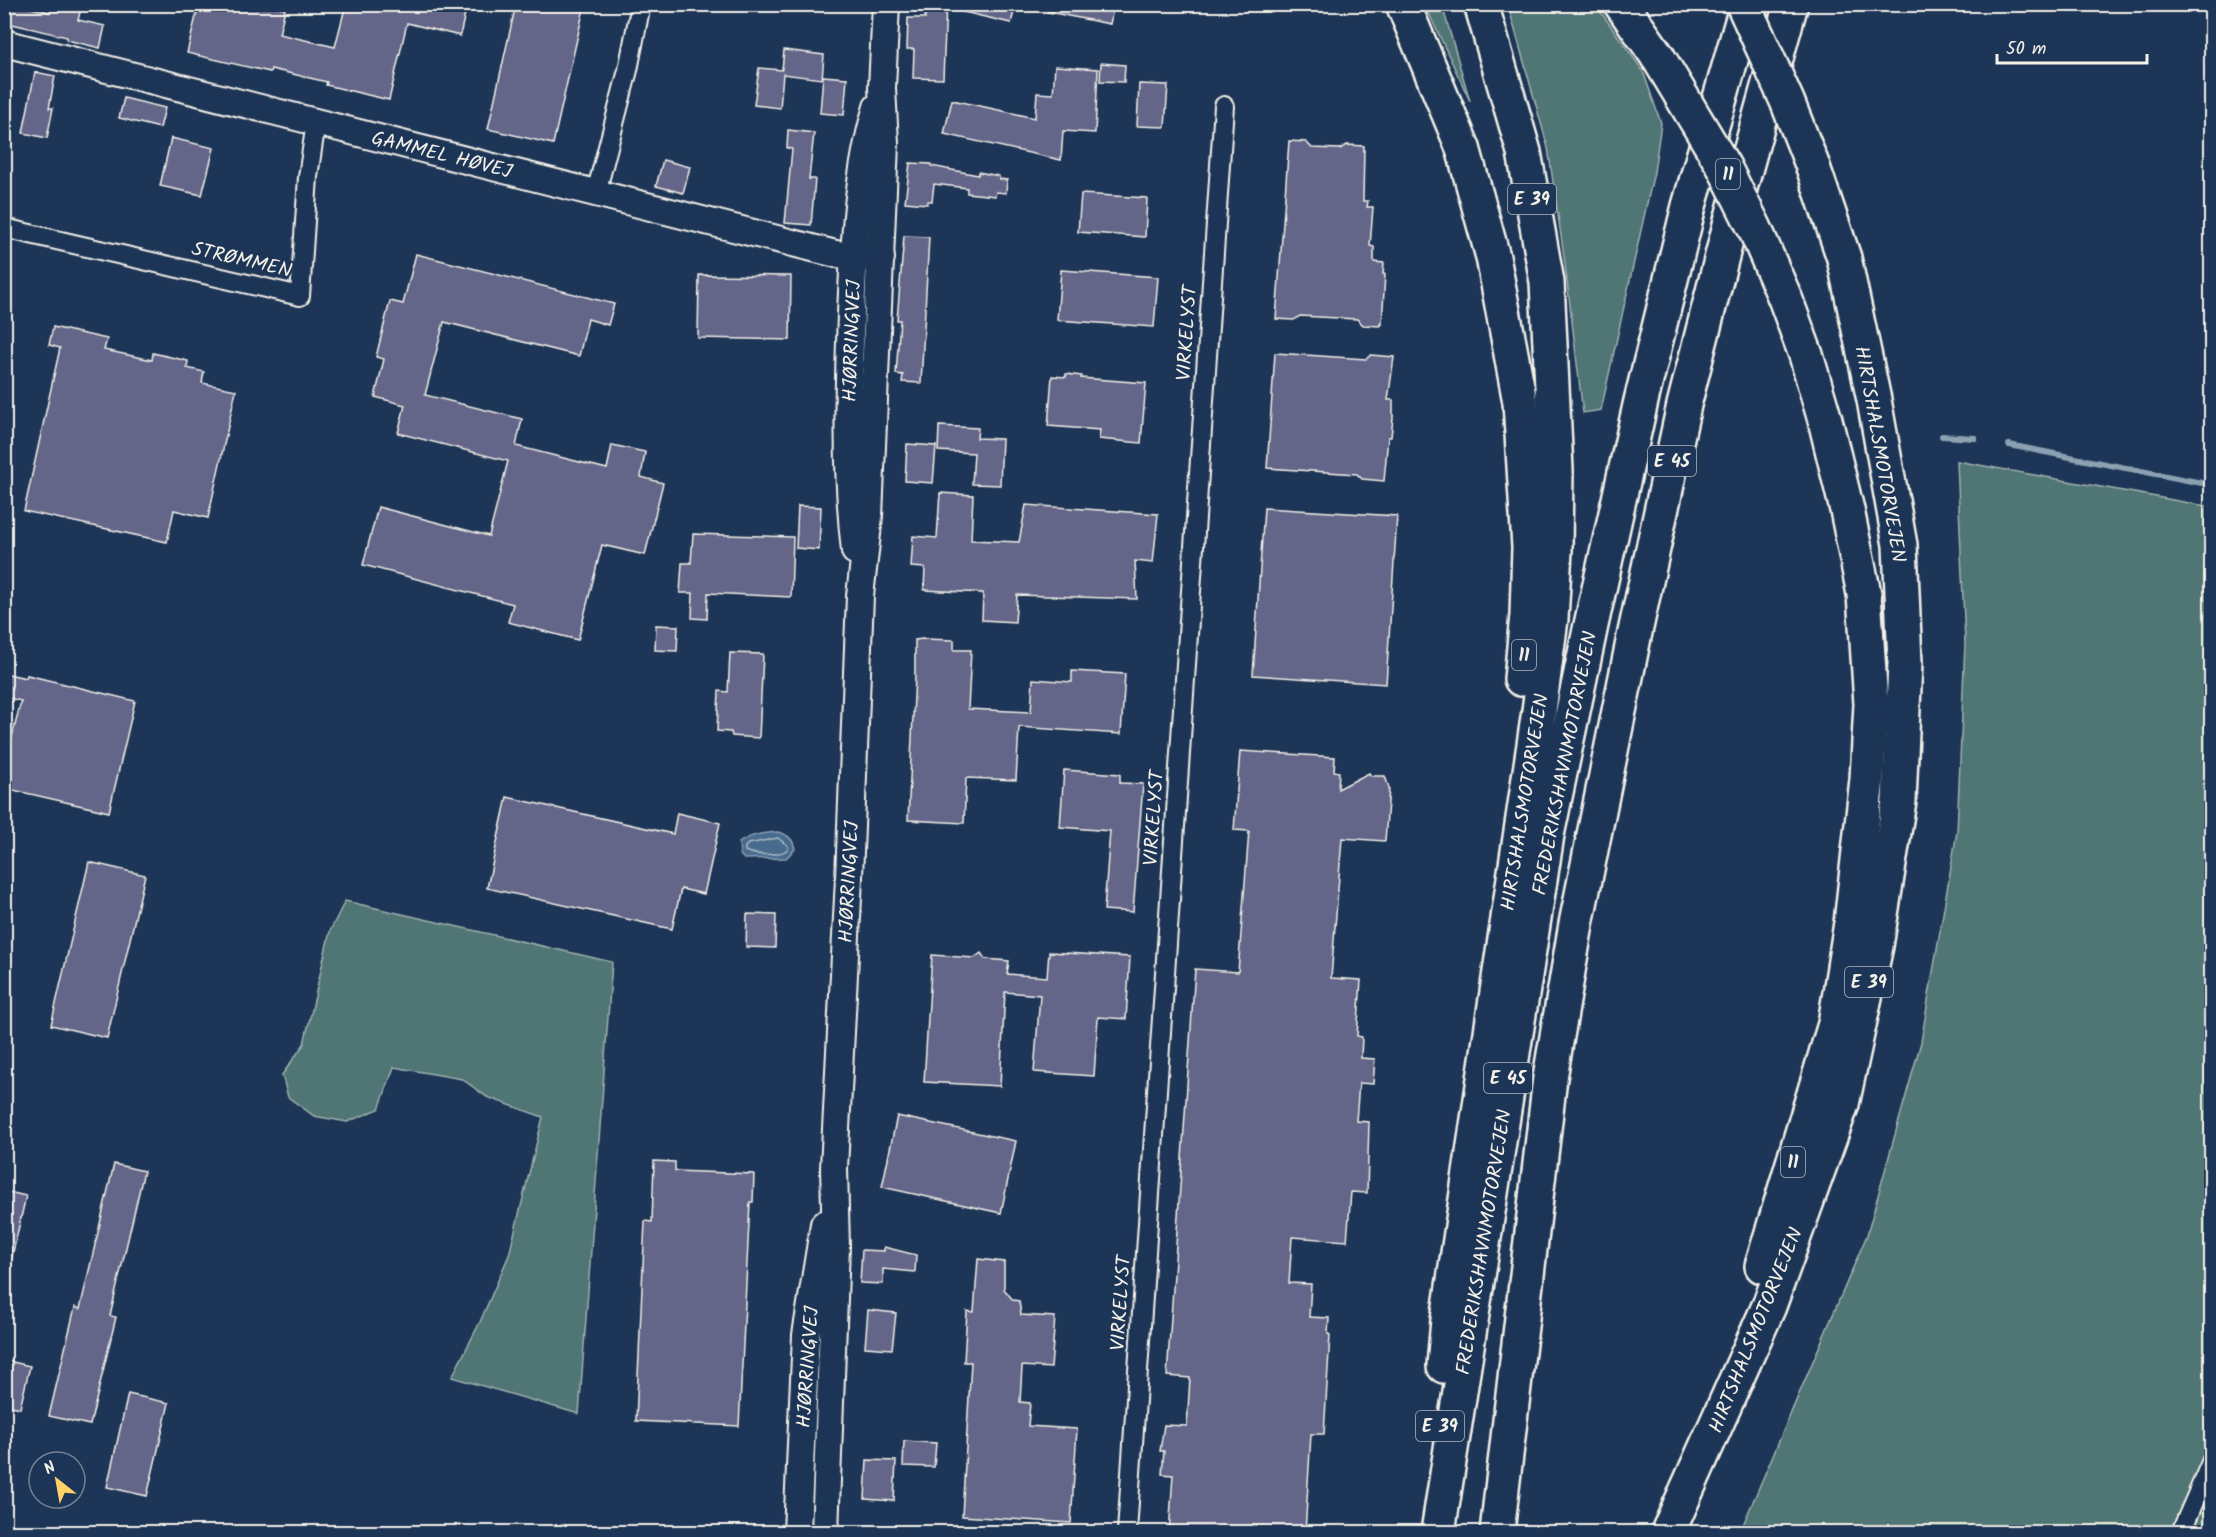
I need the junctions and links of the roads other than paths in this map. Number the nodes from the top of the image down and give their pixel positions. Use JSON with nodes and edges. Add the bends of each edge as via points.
{"nodes":[{"id":1,"x":641,"y":4,"type":"edge"},
{"id":2,"x":886,"y":4,"type":"edge"},
{"id":3,"x":1403,"y":4,"type":"edge"},
{"id":4,"x":1480,"y":4,"type":"edge"},
{"id":5,"x":1620,"y":4,"type":"edge"},
{"id":6,"x":1745,"y":4,"type":"edge"},
{"id":7,"x":1791,"y":4,"type":"edge"},
{"id":8,"x":4,"y":43,"type":"edge"},
{"id":9,"x":882,"y":88,"type":"junction"},
{"id":10,"x":1224,"y":106,"type":"dead end"},
{"id":11,"x":316,"y":123,"type":"junction"},
{"id":12,"x":596,"y":193,"type":"junction"},
{"id":13,"x":4,"y":228,"type":"edge"},
{"id":14,"x":854,"y":256,"type":"junction"},
{"id":15,"x":880,"y":258,"type":"junction"},
{"id":16,"x":860,"y":596,"type":"junction"},
{"id":17,"x":834,"y":1168,"type":"junction"},
{"id":18,"x":1448,"y":1320,"type":"junction"},
{"id":19,"x":2211,"y":1460,"type":"edge"},
{"id":20,"x":797,"y":1533,"type":"edge"},
{"id":21,"x":825,"y":1533,"type":"edge"},
{"id":22,"x":1127,"y":1533,"type":"edge"},
{"id":23,"x":1431,"y":1533,"type":"edge"},
{"id":24,"x":1438,"y":1533,"type":"edge"},
{"id":25,"x":1497,"y":1533,"type":"edge"},
{"id":26,"x":1666,"y":1533,"type":"edge"},
{"id":27,"x":2181,"y":1533,"type":"edge"}],
"edges":[{"from":1,"to":12,"type":"street"},
{"from":2,"to":9,"type":"main road","name":"HJØRRINGVEJ"},
{"from":3,"to":18,"type":"highway","number":"11","via":[[1463,148],[1493,257],[1520,402],[1529,547],[1519,707],[1502,826]]},
{"from":4,"to":18,"type":"highway","name":"HIRTSHALSMOTORVEJEN","number":"E 39","via":[[1524,152],[1547,282],[1556,470],[1555,551],[1540,700]]},
{"from":5,"to":26,"type":"highway","number":"11","bridge":true,"via":[[1658,57],[1724,167],[1755,229],[1806,355],[1847,510],[1864,594],[1871,704],[1851,923],[1835,1024],[1751,1299]]},
{"from":6,"to":24,"type":"highway","name":"FREDERIKSHAVNMOTORVEJEN","number":"E 45","via":[[1641,401],[1548,835]]},
{"from":6,"to":26,"type":"highway","name":"HIRTSHALSMOTORVEJEN","number":"E 39","bridge":true,"via":[[1787,100],[1844,258],[1874,400],[1900,545],[1905,663],[1899,801],[1876,946],[1842,1104],[1769,1306]]},
{"from":7,"to":25,"type":"highway","number":"E 45","via":[[1684,405],[1576,924],[1550,1078]]},
{"from":8,"to":11,"type":"main road","name":"GAMMEL HØVEJ"},
{"from":9,"to":14,"type":"main road","name":"HJØRRINGVEJ","via":[[867,141]]},
{"from":9,"to":15,"type":"main road","name":"HJØRRINGVEJ","via":[[885,143]]},
{"from":10,"to":22,"type":"street","name":"VIRKELYST"},
{"from":11,"to":12,"type":"main road","name":"GAMMEL HØVEJ"},
{"from":11,"to":13,"type":"street","name":"STRØMMEN","via":[[300,296]]},
{"from":12,"to":14,"type":"main road","name":"GAMMEL HØVEJ"},
{"from":14,"to":15,"type":"main road","name":"GAMMEL HØVEJ"},
{"from":14,"to":16,"type":"main road","name":"HJØRRINGVEJ","via":[[848,425],[851,518]]},
{"from":15,"to":16,"type":"main road","name":"HJØRRINGVEJ","via":[[869,516]]},
{"from":16,"to":17,"type":"main road","name":"HJØRRINGVEJ"},
{"from":17,"to":20,"type":"main road","name":"HJØRRINGVEJ","via":[[806,1335]]},
{"from":17,"to":21,"type":"main road","name":"HJØRRINGVEJ","via":[[836,1247]]},
{"from":18,"to":23,"type":"highway","name":"HIRTSHALSMOTORVEJEN","number":"E 39"},
{"from":19,"to":27,"type":"street"}]}
